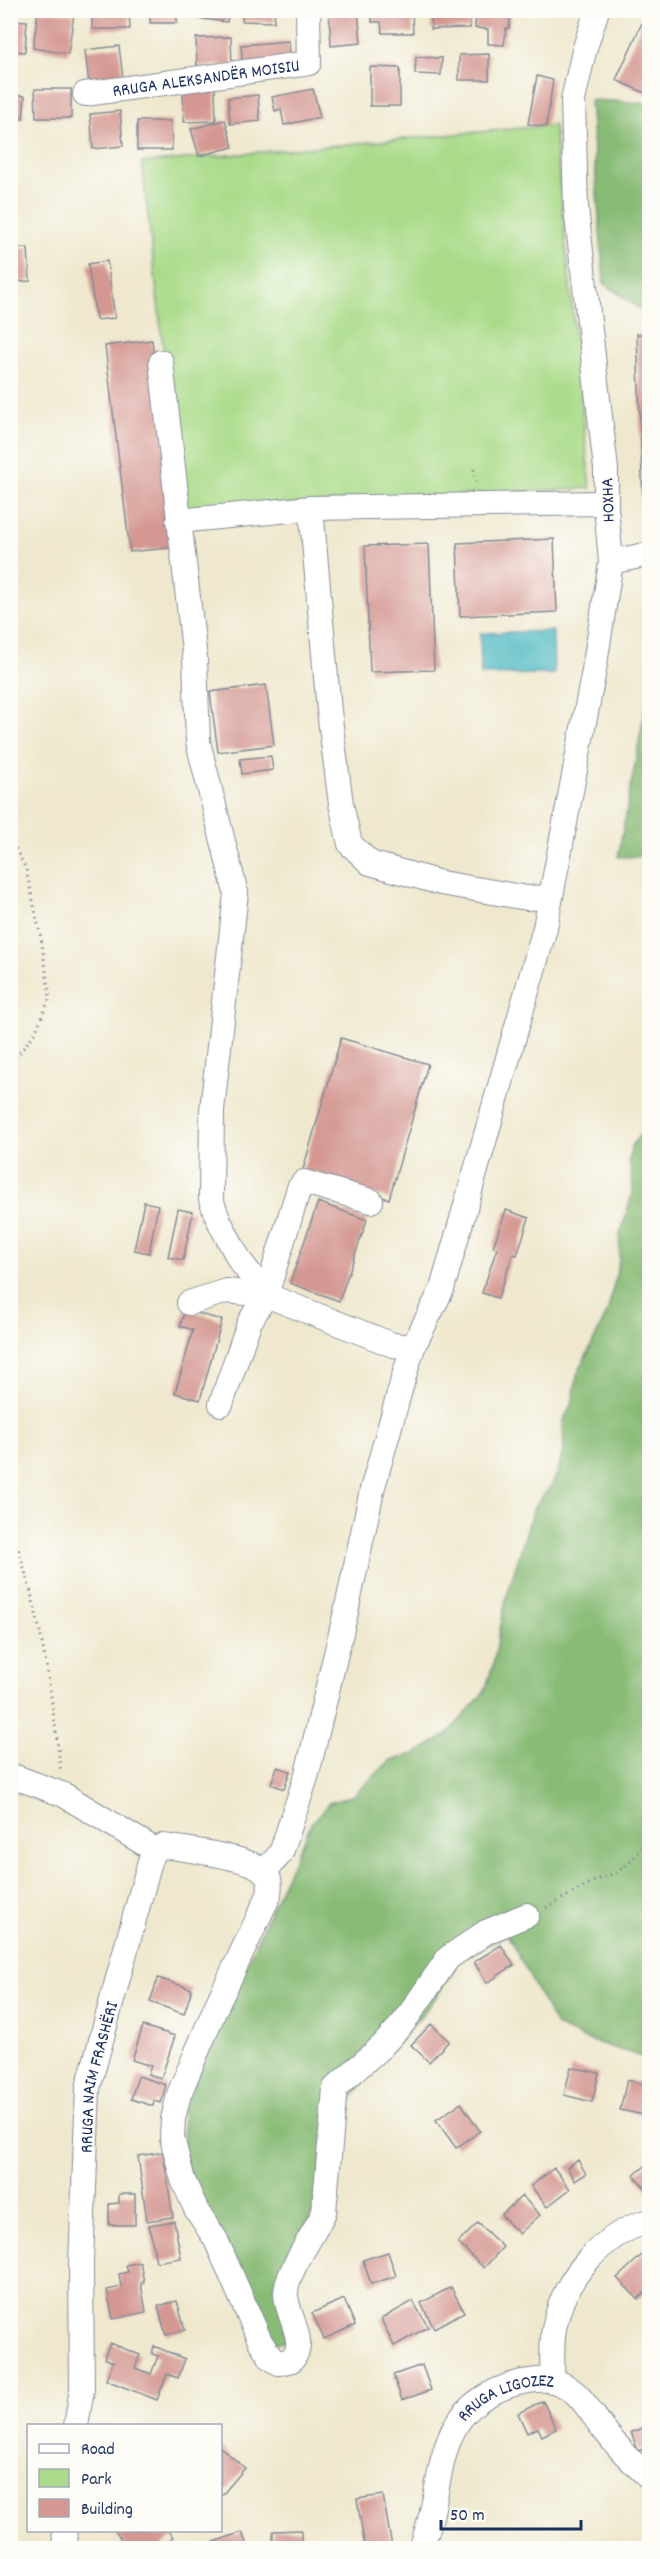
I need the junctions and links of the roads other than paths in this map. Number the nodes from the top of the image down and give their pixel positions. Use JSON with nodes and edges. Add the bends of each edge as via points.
{"nodes":[{"id":1,"x":308,"y":10,"type":"edge"},
{"id":2,"x":597,"y":10,"type":"edge"},
{"id":3,"x":85,"y":94,"type":"dead end"},
{"id":4,"x":161,"y":362,"type":"dead end"},
{"id":5,"x":604,"y":503,"type":"junction"},
{"id":6,"x":311,"y":508,"type":"junction"},
{"id":7,"x":178,"y":521,"type":"junction"},
{"id":8,"x":650,"y":554,"type":"edge"},
{"id":9,"x":611,"y":562,"type":"junction"},
{"id":10,"x":549,"y":897,"type":"junction"},
{"id":11,"x":371,"y":1201,"type":"dead end"},
{"id":12,"x":266,"y":1295,"type":"junction"},
{"id":13,"x":189,"y":1303,"type":"dead end"},
{"id":14,"x":413,"y":1347,"type":"junction"},
{"id":15,"x":221,"y":1404,"type":"dead end"},
{"id":16,"x":10,"y":1775,"type":"edge"},
{"id":17,"x":155,"y":1850,"type":"junction"},
{"id":18,"x":264,"y":1872,"type":"junction"},
{"id":19,"x":527,"y":1916,"type":"road end"},
{"id":20,"x":650,"y":2221,"type":"edge"},
{"id":21,"x":552,"y":2379,"type":"junction"},
{"id":22,"x":76,"y":2424,"type":"edge"},
{"id":23,"x":650,"y":2478,"type":"edge"},
{"id":24,"x":64,"y":2532,"type":"edge"},
{"id":25,"x":66,"y":2548,"type":"edge"},
{"id":26,"x":421,"y":2548,"type":"edge"}],
"edges":[{"from":1,"to":3,"type":"street","name":"RRUGA ALEKSANDËR MOISIU","via":[[309,63]]},
{"from":2,"to":5,"type":"street","name":"HOXHA","via":[[573,100],[576,208],[606,469]]},
{"from":4,"to":7,"type":"street"},
{"from":5,"to":6,"type":"street"},
{"from":5,"to":9,"type":"street","name":"HOXHA"},
{"from":6,"to":7,"type":"street"},
{"from":6,"to":10,"type":"street","via":[[329,711],[350,844],[370,863],[441,883],[527,898]]},
{"from":7,"to":12,"type":"street","via":[[195,659],[198,742],[236,893],[212,1110],[211,1199],[240,1261]]},
{"from":8,"to":9,"type":"street"},
{"from":9,"to":10,"type":"street","name":"HOXHA"},
{"from":10,"to":14,"type":"street","name":"HOXHA","via":[[545,928],[442,1289]]},
{"from":11,"to":12,"type":"street","via":[[304,1182]]},
{"from":12,"to":13,"type":"street","via":[[226,1291]]},
{"from":12,"to":14,"type":"street","via":[[393,1345]]},
{"from":12,"to":15,"type":"street","via":[[249,1323]]},
{"from":14,"to":18,"type":"street","name":"HOXHA","via":[[372,1490],[307,1774],[281,1854]]},
{"from":16,"to":17,"type":"street","via":[[64,1795]]},
{"from":17,"to":18,"type":"street","via":[[163,1846],[223,1856]]},
{"from":17,"to":22,"type":"street","name":"RRUGA NAIM FRASHËRI","via":[[88,2088],[81,2263],[82,2389]]},
{"from":18,"to":19,"type":"street","via":[[270,1882],[269,1895],[179,2094],[172,2138],[183,2180],[196,2209],[216,2240],[260,2341],[279,2363],[292,2360],[298,2343],[286,2293],[296,2263],[324,2212],[335,2088],[404,2022],[448,1958],[486,1932]]},
{"from":20,"to":21,"type":"street","via":[[612,2238],[574,2277],[554,2325]]},
{"from":21,"to":23,"type":"street","name":"RRUGA LIGOZEZ","via":[[576,2393],[607,2434]]},
{"from":21,"to":26,"type":"street","name":"RRUGA LIGOZEZ","via":[[483,2396],[457,2421],[439,2470]]},
{"from":24,"to":25,"type":"street"}]}
